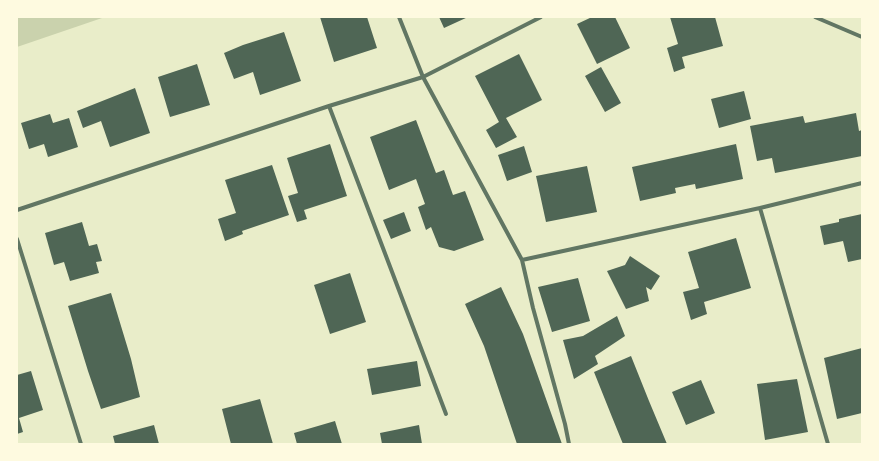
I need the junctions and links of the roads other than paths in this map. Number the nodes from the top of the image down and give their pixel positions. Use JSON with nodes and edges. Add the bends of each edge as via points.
{"nodes":[{"id":1,"x":399,"y":17,"type":"edge"},
{"id":2,"x":541,"y":17,"type":"edge"},
{"id":3,"x":815,"y":17,"type":"edge"},
{"id":4,"x":862,"y":37,"type":"edge"},
{"id":5,"x":423,"y":77,"type":"junction"},
{"id":6,"x":330,"y":106,"type":"junction"},
{"id":7,"x":862,"y":183,"type":"edge"},
{"id":8,"x":760,"y":208,"type":"junction"},
{"id":9,"x":17,"y":210,"type":"edge"},
{"id":10,"x":17,"y":239,"type":"edge"},
{"id":11,"x":522,"y":260,"type":"junction"},
{"id":12,"x":446,"y":414,"type":"dead end"},
{"id":13,"x":81,"y":444,"type":"edge"},
{"id":14,"x":569,"y":444,"type":"edge"},
{"id":15,"x":828,"y":444,"type":"edge"}],
"edges":[{"from":1,"to":5,"type":"street"},
{"from":2,"to":5,"type":"street"},
{"from":3,"to":4,"type":"street"},
{"from":5,"to":6,"type":"street"},
{"from":5,"to":11,"type":"street"},
{"from":6,"to":9,"type":"street"},
{"from":6,"to":12,"type":"street"},
{"from":7,"to":8,"type":"street"},
{"from":8,"to":11,"type":"street"},
{"from":8,"to":15,"type":"street"},
{"from":10,"to":13,"type":"street"},
{"from":11,"to":14,"type":"street"}]}
